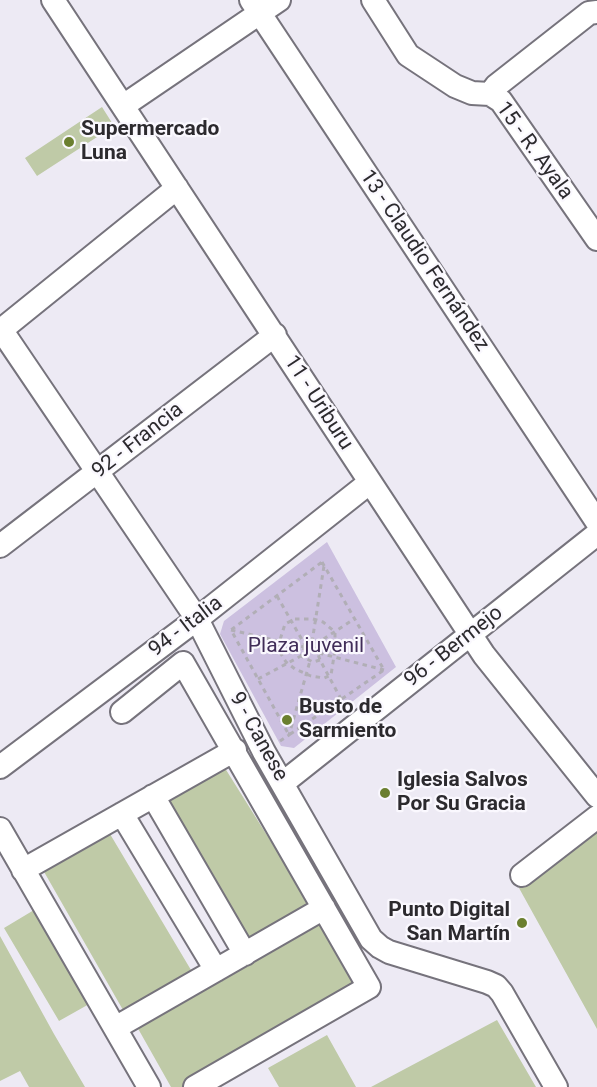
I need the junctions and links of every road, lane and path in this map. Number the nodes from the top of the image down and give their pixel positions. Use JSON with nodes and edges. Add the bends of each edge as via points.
{"nodes":[{"id":1,"x":53,"y":0,"type":"edge"},
{"id":2,"x":279,"y":0,"type":"edge"},
{"id":3,"x":373,"y":0,"type":"edge"},
{"id":4,"x":255,"y":6,"type":"edge"},
{"id":5,"x":597,"y":12,"type":"edge"},
{"id":6,"x":490,"y":94,"type":"junction"},
{"id":7,"x":123,"y":106,"type":"junction"},
{"id":8,"x":177,"y":188,"type":"junction"},
{"id":9,"x":597,"y":239,"type":"edge"},
{"id":10,"x":0,"y":330,"type":"edge"},
{"id":11,"x":274,"y":335,"type":"junction"},
{"id":12,"x":98,"y":472,"type":"junction"},
{"id":13,"x":369,"y":483,"type":"junction"},
{"id":14,"x":597,"y":522,"type":"edge"},
{"id":15,"x":597,"y":534,"type":"edge"},
{"id":16,"x":0,"y":546,"type":"edge"},
{"id":17,"x":324,"y":564,"type":"junction"},
{"id":18,"x":277,"y":596,"type":"junction"},
{"id":19,"x":197,"y":619,"type":"junction"},
{"id":20,"x":354,"y":619,"type":"junction"},
{"id":21,"x":315,"y":620,"type":"junction"},
{"id":22,"x":291,"y":621,"type":"junction"},
{"id":23,"x":231,"y":630,"type":"junction"},
{"id":24,"x":335,"y":632,"type":"junction"},
{"id":25,"x":471,"y":634,"type":"junction"},
{"id":26,"x":279,"y":641,"type":"junction"},
{"id":27,"x":313,"y":644,"type":"junction"},
{"id":28,"x":304,"y":646,"type":"junction"},
{"id":29,"x":319,"y":652,"type":"junction"},
{"id":30,"x":301,"y":656,"type":"junction"},
{"id":31,"x":335,"y":657,"type":"junction"},
{"id":32,"x":320,"y":660,"type":"junction"},
{"id":33,"x":310,"y":661,"type":"junction"},
{"id":34,"x":287,"y":663,"type":"junction"},
{"id":35,"x":384,"y":670,"type":"junction"},
{"id":36,"x":306,"y":674,"type":"junction"},
{"id":37,"x":328,"y":676,"type":"junction"},
{"id":38,"x":258,"y":679,"type":"junction"},
{"id":39,"x":342,"y":699,"type":"junction"},
{"id":40,"x":122,"y":712,"type":"dead end"},
{"id":41,"x":289,"y":735,"type":"junction"},
{"id":42,"x":235,"y":750,"type":"junction"},
{"id":43,"x":264,"y":752,"type":"junction"},
{"id":44,"x":0,"y":767,"type":"edge"},
{"id":45,"x":283,"y":783,"type":"junction"},
{"id":46,"x":153,"y":796,"type":"junction"},
{"id":47,"x":597,"y":796,"type":"edge"},
{"id":48,"x":122,"y":814,"type":"junction"},
{"id":49,"x":597,"y":817,"type":"edge"},
{"id":50,"x":0,"y":829,"type":"edge"},
{"id":51,"x":23,"y":870,"type":"junction"},
{"id":52,"x":522,"y":875,"type":"dead end"},
{"id":53,"x":324,"y":908,"type":"junction"},
{"id":54,"x":245,"y":954,"type":"junction"},
{"id":55,"x":216,"y":970,"type":"junction"},
{"id":56,"x":115,"y":1028,"type":"junction"},
{"id":57,"x":148,"y":1087,"type":"edge"},
{"id":58,"x":195,"y":1087,"type":"edge"},
{"id":59,"x":556,"y":1087,"type":"edge"}],
"edges":[{"from":1,"to":7,"type":"street","name":"11 - Uriburu"},
{"from":2,"to":4,"type":"street"},
{"from":3,"to":6,"type":"street","via":[[408,54],[455,86],[472,93]]},
{"from":4,"to":7,"type":"street"},
{"from":4,"to":14,"type":"street","name":"13 - Claudio Fernández"},
{"from":5,"to":6,"type":"street","via":[[589,13]]},
{"from":6,"to":9,"type":"street","name":"15 - R. Ayala","via":[[501,101]]},
{"from":7,"to":8,"type":"street","name":"11 - Uriburu"},
{"from":8,"to":10,"type":"street"},
{"from":8,"to":11,"type":"street","name":"11 - Uriburu"},
{"from":10,"to":12,"type":"street","name":"9 - Canese"},
{"from":11,"to":12,"type":"street","name":"92 - Francia"},
{"from":11,"to":13,"type":"street","name":"11 - Uriburu"},
{"from":12,"to":16,"type":"street","name":"92 - Francia"},
{"from":12,"to":19,"type":"street","name":"9 - Canese"},
{"from":13,"to":19,"type":"street","name":"94 - Italia"},
{"from":13,"to":25,"type":"street","name":"11 - Uriburu"},
{"from":15,"to":25,"type":"street","name":"96 - Bermejo"},
{"from":17,"to":18,"type":"path"},
{"from":17,"to":20,"type":"path"},
{"from":17,"to":21,"type":"path"},
{"from":18,"to":22,"type":"path"},
{"from":18,"to":23,"type":"path"},
{"from":19,"to":43,"type":"street","name":"9 - Canese"},
{"from":19,"to":44,"type":"street","name":"94 - Italia"},
{"from":20,"to":24,"type":"path"},
{"from":20,"to":35,"type":"path"},
{"from":21,"to":22,"type":"path"},
{"from":21,"to":24,"type":"path"},
{"from":21,"to":27,"type":"path"},
{"from":22,"to":26,"type":"path","via":[[285,624]]},
{"from":22,"to":28,"type":"path"},
{"from":23,"to":26,"type":"path"},
{"from":23,"to":38,"type":"path"},
{"from":24,"to":27,"type":"path"},
{"from":24,"to":31,"type":"path"},
{"from":25,"to":45,"type":"street","name":"96 - Bermejo"},
{"from":25,"to":47,"type":"street","name":"11 - Uriburu"},
{"from":26,"to":28,"type":"path"},
{"from":26,"to":34,"type":"path"},
{"from":27,"to":28,"type":"path"},
{"from":27,"to":29,"type":"path"},
{"from":28,"to":30,"type":"path"},
{"from":29,"to":31,"type":"path"},
{"from":29,"to":32,"type":"path"},
{"from":30,"to":33,"type":"path"},
{"from":30,"to":34,"type":"path"},
{"from":31,"to":35,"type":"path"},
{"from":31,"to":37,"type":"path","via":[[332,675]]},
{"from":32,"to":33,"type":"path"},
{"from":32,"to":37,"type":"path"},
{"from":33,"to":36,"type":"path"},
{"from":34,"to":36,"type":"path"},
{"from":34,"to":38,"type":"path"},
{"from":35,"to":39,"type":"path"},
{"from":36,"to":37,"type":"path"},
{"from":36,"to":41,"type":"path"},
{"from":37,"to":39,"type":"path"},
{"from":38,"to":41,"type":"path"},
{"from":39,"to":41,"type":"path"},
{"from":40,"to":42,"type":"street","via":[[183,663]]},
{"from":41,"to":43,"type":"path"},
{"from":42,"to":46,"type":"street"},
{"from":42,"to":53,"type":"street"},
{"from":43,"to":45,"type":"street","name":"9 - Canese"},
{"from":45,"to":59,"type":"street","name":"9 - Canese","via":[[371,939],[390,952],[496,986]]},
{"from":46,"to":48,"type":"street"},
{"from":46,"to":54,"type":"street"},
{"from":48,"to":51,"type":"street"},
{"from":48,"to":55,"type":"street"},
{"from":49,"to":52,"type":"street"},
{"from":50,"to":51,"type":"street"},
{"from":51,"to":56,"type":"street"},
{"from":53,"to":54,"type":"street"},
{"from":53,"to":58,"type":"street","via":[[369,987]]},
{"from":54,"to":55,"type":"street"},
{"from":55,"to":56,"type":"street"},
{"from":56,"to":57,"type":"street"}]}
